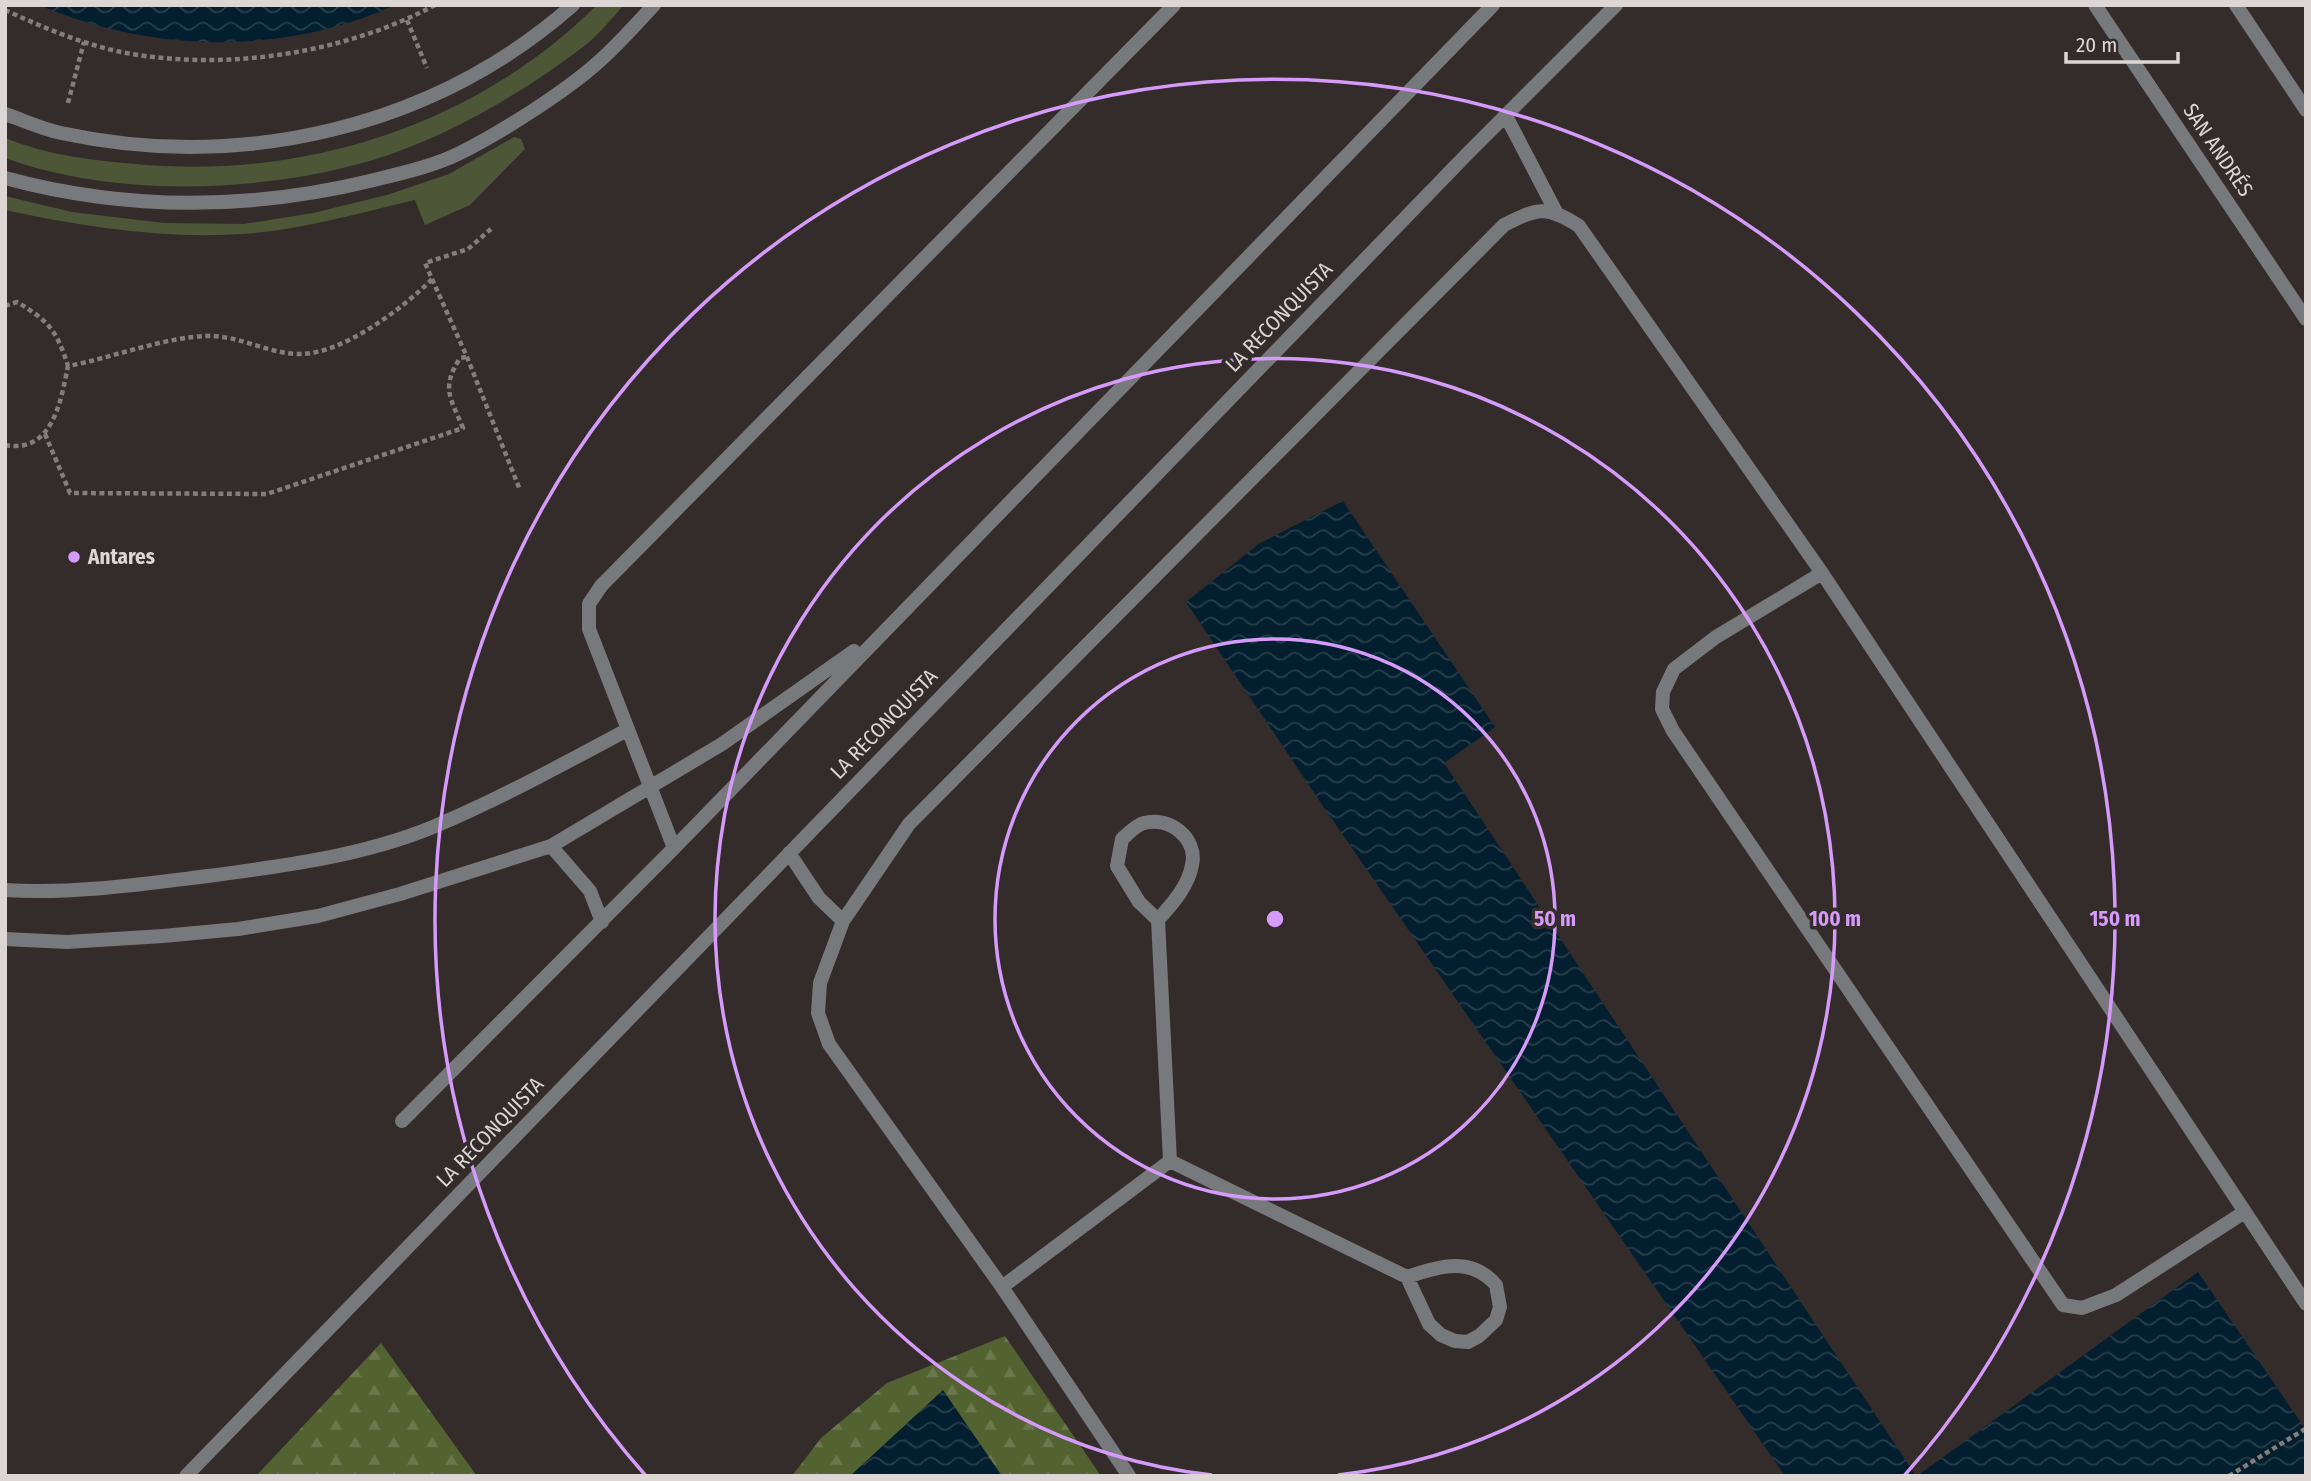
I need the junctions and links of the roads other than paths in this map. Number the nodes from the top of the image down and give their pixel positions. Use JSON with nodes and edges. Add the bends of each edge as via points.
{"nodes":[{"id":1,"x":573,"y":5,"type":"edge"},
{"id":2,"x":654,"y":5,"type":"edge"},
{"id":3,"x":1174,"y":5,"type":"edge"},
{"id":4,"x":1493,"y":5,"type":"edge"},
{"id":5,"x":1616,"y":5,"type":"edge"},
{"id":6,"x":2095,"y":5,"type":"edge"},
{"id":7,"x":2236,"y":5,"type":"edge"},
{"id":8,"x":2306,"y":110,"type":"edge"},
{"id":9,"x":5,"y":114,"type":"edge"},
{"id":10,"x":1506,"y":116,"type":"junction"},
{"id":11,"x":5,"y":178,"type":"edge"},
{"id":12,"x":1556,"y":212,"type":"junction"},
{"id":13,"x":2306,"y":319,"type":"edge"},
{"id":14,"x":1822,"y":573,"type":"junction"},
{"id":15,"x":883,"y":630,"type":"junction"},
{"id":16,"x":627,"y":730,"type":"junction"},
{"id":17,"x":651,"y":788,"type":"junction"},
{"id":18,"x":551,"y":846,"type":"junction"},
{"id":19,"x":674,"y":848,"type":"junction"},
{"id":20,"x":789,"y":853,"type":"junction"},
{"id":21,"x":5,"y":890,"type":"edge"},
{"id":22,"x":843,"y":920,"type":"junction"},
{"id":23,"x":1158,"y":920,"type":"junction"},
{"id":24,"x":602,"y":922,"type":"junction"},
{"id":25,"x":5,"y":939,"type":"edge"},
{"id":26,"x":402,"y":1121,"type":"dead end"},
{"id":27,"x":1170,"y":1161,"type":"junction"},
{"id":28,"x":2243,"y":1213,"type":"junction"},
{"id":29,"x":1407,"y":1277,"type":"junction"},
{"id":30,"x":1002,"y":1287,"type":"junction"},
{"id":31,"x":2306,"y":1304,"type":"edge"},
{"id":32,"x":186,"y":1476,"type":"edge"},
{"id":33,"x":1129,"y":1476,"type":"edge"}],
"edges":[{"from":1,"to":9,"type":"street","via":[[495,65],[388,115],[328,134],[204,148],[60,132]]},
{"from":2,"to":11,"type":"street","via":[[605,57],[567,87],[459,153],[405,172],[343,188],[213,204],[122,200]]},
{"from":3,"to":16,"type":"street","via":[[601,586],[589,604],[589,629]]},
{"from":4,"to":15,"type":"street"},
{"from":5,"to":10,"type":"street","name":"LA RECONQUISTA"},
{"from":6,"to":13,"type":"street","name":"SAN ANDRÉS"},
{"from":7,"to":8,"type":"street"},
{"from":10,"to":12,"type":"street"},
{"from":10,"to":20,"type":"street","name":"LA RECONQUISTA"},
{"from":12,"to":14,"type":"street","via":[[1579,226]]},
{"from":12,"to":22,"type":"street","via":[[1534,210],[1504,225],[909,824]]},
{"from":14,"to":28,"type":"street"},
{"from":14,"to":28,"type":"street","via":[[1716,637],[1674,669],[1663,692],[1662,709],[1673,731],[2063,1305],[2082,1308],[2116,1295]]},
{"from":15,"to":17,"type":"street","via":[[722,744]]},
{"from":15,"to":19,"type":"street"},
{"from":16,"to":17,"type":"street"},
{"from":16,"to":21,"type":"street","via":[[430,828],[351,851],[272,868],[145,884],[41,893]]},
{"from":17,"to":18,"type":"street"},
{"from":17,"to":19,"type":"street"},
{"from":18,"to":24,"type":"street","via":[[590,891]]},
{"from":18,"to":25,"type":"street","via":[[400,894],[305,918],[163,936],[67,942]]},
{"from":19,"to":24,"type":"street"},
{"from":20,"to":22,"type":"street","via":[[819,898]]},
{"from":20,"to":32,"type":"street","name":"LA RECONQUISTA"},
{"from":22,"to":30,"type":"street","via":[[820,983],[818,1013],[829,1044]]},
{"from":23,"to":23,"type":"street","via":[[1175,900],[1193,862],[1185,835],[1153,821],[1140,824],[1122,839],[1117,866],[1139,902]]},
{"from":23,"to":27,"type":"street"},
{"from":24,"to":26,"type":"street"},
{"from":27,"to":29,"type":"street"},
{"from":27,"to":30,"type":"street"},
{"from":28,"to":31,"type":"street"},
{"from":29,"to":29,"type":"street","via":[[1422,1313],[1441,1335],[1468,1342],[1496,1320],[1500,1307],[1496,1285],[1474,1267],[1432,1268]]},
{"from":30,"to":33,"type":"street"}]}
